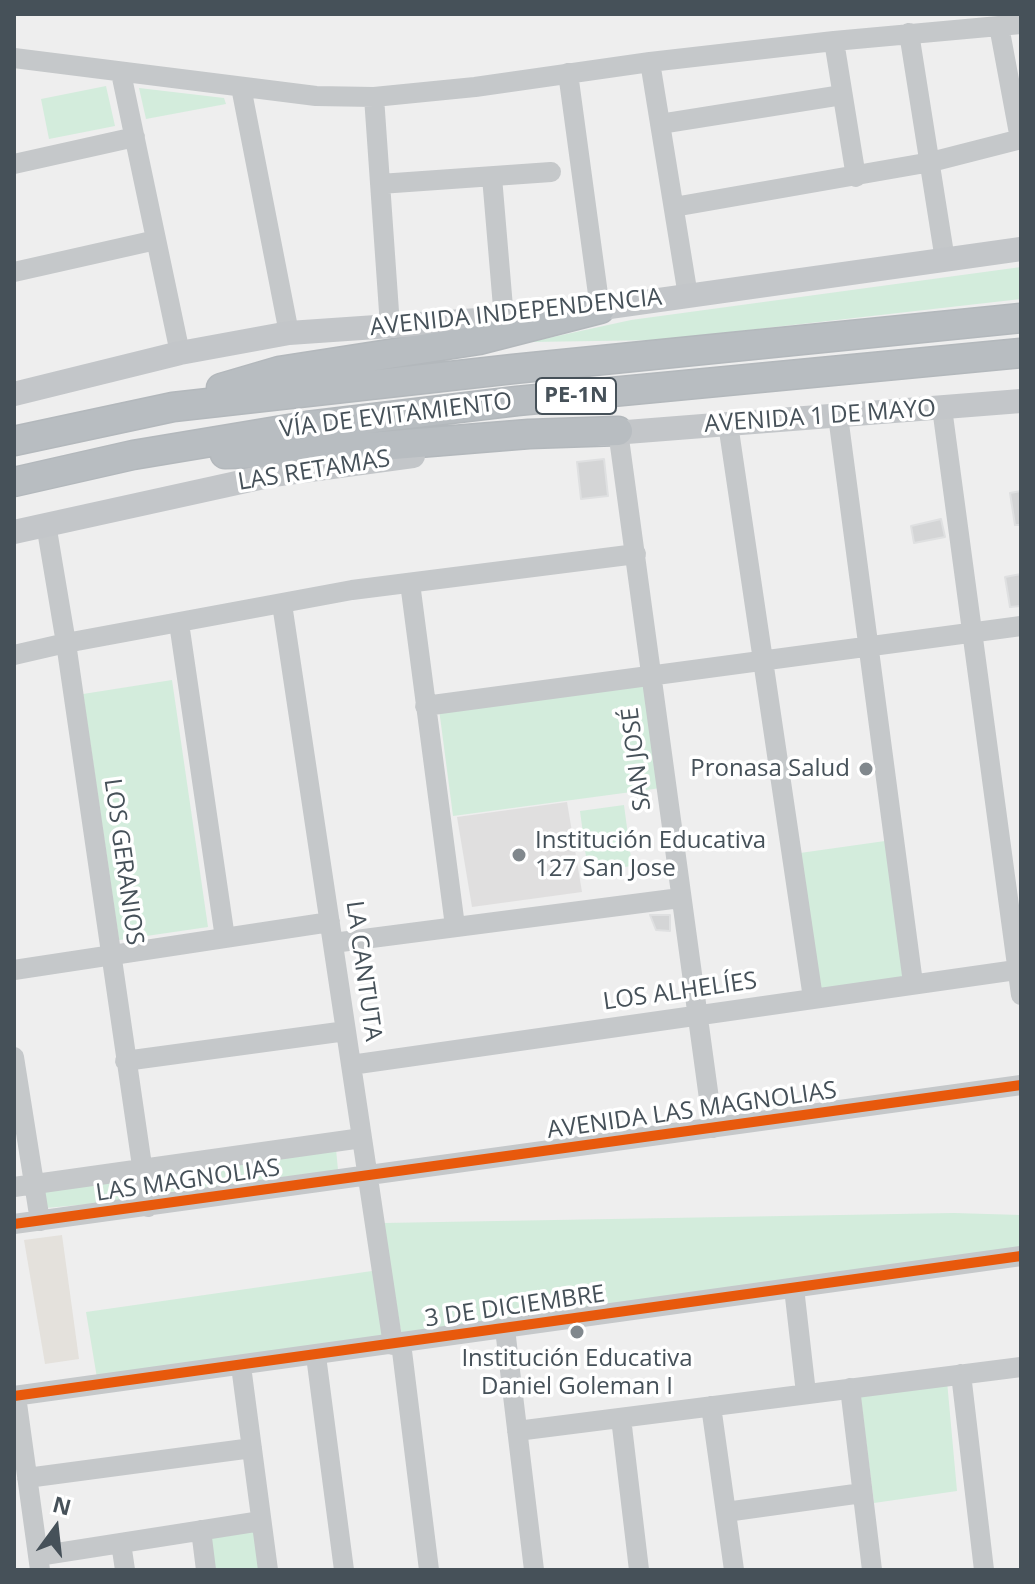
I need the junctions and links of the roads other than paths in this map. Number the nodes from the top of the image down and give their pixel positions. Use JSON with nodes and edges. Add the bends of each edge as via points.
{"nodes":[{"id":1,"x":1021,"y":24,"type":"edge"},
{"id":2,"x":999,"y":26,"type":"junction"},
{"id":3,"x":909,"y":33,"type":"junction"},
{"id":4,"x":834,"y":41,"type":"junction"},
{"id":5,"x":14,"y":58,"type":"edge"},
{"id":6,"x":650,"y":62,"type":"junction"},
{"id":7,"x":121,"y":73,"type":"junction"},
{"id":8,"x":568,"y":73,"type":"junction"},
{"id":9,"x":241,"y":87,"type":"junction"},
{"id":10,"x":842,"y":95,"type":"junction"},
{"id":11,"x":374,"y":97,"type":"junction"},
{"id":12,"x":660,"y":124,"type":"junction"},
{"id":13,"x":135,"y":137,"type":"junction"},
{"id":14,"x":1021,"y":139,"type":"edge"},
{"id":15,"x":931,"y":162,"type":"junction"},
{"id":16,"x":14,"y":164,"type":"edge"},
{"id":17,"x":551,"y":172,"type":"dead end"},
{"id":18,"x":492,"y":177,"type":"junction"},
{"id":19,"x":856,"y":177,"type":"junction"},
{"id":20,"x":380,"y":184,"type":"junction"},
{"id":21,"x":674,"y":207,"type":"junction"},
{"id":22,"x":156,"y":240,"type":"junction"},
{"id":23,"x":1021,"y":249,"type":"edge"},
{"id":24,"x":945,"y":260,"type":"junction"},
{"id":25,"x":14,"y":272,"type":"edge"},
{"id":26,"x":688,"y":296,"type":"junction"},
{"id":27,"x":600,"y":309,"type":"junction"},
{"id":28,"x":1021,"y":318,"type":"edge"},
{"id":29,"x":504,"y":319,"type":"junction"},
{"id":30,"x":390,"y":326,"type":"junction"},
{"id":31,"x":289,"y":333,"type":"junction"},
{"id":32,"x":180,"y":353,"type":"junction"},
{"id":33,"x":1021,"y":353,"type":"edge"},
{"id":34,"x":14,"y":394,"type":"edge"},
{"id":35,"x":1021,"y":401,"type":"edge"},
{"id":36,"x":173,"y":407,"type":"junction"},
{"id":37,"x":942,"y":408,"type":"junction"},
{"id":38,"x":838,"y":416,"type":"junction"},
{"id":39,"x":728,"y":424,"type":"junction"},
{"id":40,"x":618,"y":431,"type":"junction"},
{"id":41,"x":14,"y":441,"type":"edge"},
{"id":42,"x":133,"y":455,"type":"junction"},
{"id":43,"x":14,"y":482,"type":"edge"},
{"id":44,"x":46,"y":524,"type":"junction"},
{"id":45,"x":14,"y":532,"type":"edge"},
{"id":46,"x":636,"y":554,"type":"junction"},
{"id":47,"x":410,"y":583,"type":"junction"},
{"id":48,"x":282,"y":604,"type":"junction"},
{"id":49,"x":179,"y":623,"type":"junction"},
{"id":50,"x":1021,"y":626,"type":"edge"},
{"id":51,"x":971,"y":633,"type":"junction"},
{"id":52,"x":66,"y":643,"type":"junction"},
{"id":53,"x":869,"y":647,"type":"junction"},
{"id":54,"x":14,"y":655,"type":"edge"},
{"id":55,"x":763,"y":660,"type":"junction"},
{"id":56,"x":653,"y":675,"type":"junction"},
{"id":57,"x":425,"y":706,"type":"junction"},
{"id":58,"x":680,"y":898,"type":"junction"},
{"id":59,"x":330,"y":922,"type":"junction"},
{"id":60,"x":455,"y":926,"type":"junction"},
{"id":61,"x":225,"y":938,"type":"junction"},
{"id":62,"x":333,"y":943,"type":"junction"},
{"id":63,"x":111,"y":956,"type":"junction"},
{"id":64,"x":14,"y":970,"type":"edge"},
{"id":65,"x":1016,"y":970,"type":"junction"},
{"id":66,"x":913,"y":983,"type":"junction"},
{"id":67,"x":1021,"y":995,"type":"edge"},
{"id":68,"x":813,"y":998,"type":"junction"},
{"id":69,"x":697,"y":1017,"type":"junction"},
{"id":70,"x":346,"y":1031,"type":"junction"},
{"id":71,"x":14,"y":1057,"type":"edge"},
{"id":72,"x":125,"y":1061,"type":"junction"},
{"id":73,"x":351,"y":1065,"type":"junction"},
{"id":74,"x":16,"y":1079,"type":"edge"},
{"id":75,"x":1021,"y":1085,"type":"edge"},
{"id":76,"x":713,"y":1128,"type":"junction"},
{"id":77,"x":362,"y":1138,"type":"junction"},
{"id":78,"x":143,"y":1168,"type":"junction"},
{"id":79,"x":368,"y":1177,"type":"junction"},
{"id":80,"x":24,"y":1186,"type":"edge"},
{"id":81,"x":148,"y":1207,"type":"junction"},
{"id":82,"x":40,"y":1221,"type":"junction"},
{"id":83,"x":14,"y":1224,"type":"edge"},
{"id":84,"x":1021,"y":1256,"type":"edge"},
{"id":85,"x":794,"y":1288,"type":"junction"},
{"id":86,"x":505,"y":1329,"type":"junction"},
{"id":87,"x":397,"y":1344,"type":"junction"},
{"id":88,"x":316,"y":1356,"type":"junction"},
{"id":89,"x":241,"y":1366,"type":"junction"},
{"id":90,"x":1021,"y":1367,"type":"edge"},
{"id":91,"x":961,"y":1374,"type":"junction"},
{"id":92,"x":850,"y":1388,"type":"junction"},
{"id":93,"x":806,"y":1393,"type":"junction"},
{"id":94,"x":15,"y":1396,"type":"edge"},
{"id":95,"x":711,"y":1406,"type":"junction"},
{"id":96,"x":621,"y":1418,"type":"junction"},
{"id":97,"x":517,"y":1431,"type":"junction"},
{"id":98,"x":252,"y":1448,"type":"junction"},
{"id":99,"x":27,"y":1478,"type":"junction"},
{"id":100,"x":862,"y":1493,"type":"junction"},
{"id":101,"x":726,"y":1512,"type":"junction"},
{"id":102,"x":261,"y":1521,"type":"junction"},
{"id":103,"x":201,"y":1530,"type":"junction"},
{"id":104,"x":121,"y":1543,"type":"junction"},
{"id":105,"x":39,"y":1563,"type":"edge"},
{"id":106,"x":125,"y":1570,"type":"edge"},
{"id":107,"x":206,"y":1570,"type":"edge"},
{"id":108,"x":268,"y":1570,"type":"edge"},
{"id":109,"x":344,"y":1570,"type":"edge"},
{"id":110,"x":429,"y":1570,"type":"edge"},
{"id":111,"x":534,"y":1570,"type":"edge"},
{"id":112,"x":639,"y":1570,"type":"edge"},
{"id":113,"x":734,"y":1570,"type":"edge"},
{"id":114,"x":872,"y":1570,"type":"edge"},
{"id":115,"x":984,"y":1570,"type":"edge"}],
"edges":[{"from":1,"to":2,"type":"street"},
{"from":2,"to":3,"type":"street"},
{"from":2,"to":14,"type":"street"},
{"from":3,"to":4,"type":"street"},
{"from":3,"to":15,"type":"street"},
{"from":4,"to":6,"type":"street"},
{"from":4,"to":10,"type":"street"},
{"from":5,"to":7,"type":"street"},
{"from":6,"to":8,"type":"street"},
{"from":6,"to":12,"type":"street"},
{"from":7,"to":9,"type":"street"},
{"from":7,"to":13,"type":"street"},
{"from":8,"to":11,"type":"street"},
{"from":8,"to":27,"type":"street"},
{"from":9,"to":11,"type":"street"},
{"from":9,"to":31,"type":"street"},
{"from":10,"to":12,"type":"street"},
{"from":10,"to":19,"type":"street"},
{"from":11,"to":20,"type":"street"},
{"from":12,"to":21,"type":"street"},
{"from":13,"to":16,"type":"street"},
{"from":13,"to":22,"type":"street"},
{"from":14,"to":15,"type":"street"},
{"from":15,"to":19,"type":"street"},
{"from":15,"to":24,"type":"street"},
{"from":17,"to":18,"type":"street"},
{"from":18,"to":20,"type":"street"},
{"from":18,"to":29,"type":"street"},
{"from":19,"to":21,"type":"street"},
{"from":20,"to":30,"type":"street"},
{"from":21,"to":26,"type":"street"},
{"from":22,"to":25,"type":"street"},
{"from":22,"to":32,"type":"street"},
{"from":23,"to":24,"type":"main road","name":"AVENIDA INDEPENDENCIA"},
{"from":24,"to":26,"type":"main road","name":"AVENIDA INDEPENDENCIA"},
{"from":26,"to":27,"type":"main road","name":"AVENIDA INDEPENDENCIA"},
{"from":27,"to":29,"type":"main road","name":"AVENIDA INDEPENDENCIA"},
{"from":27,"to":36,"type":"highway","via":[[479,340],[279,371]]},
{"from":28,"to":36,"type":"highway","name":"VÍA DE EVITAMIENTO","number":"PE-1N"},
{"from":29,"to":30,"type":"main road","name":"AVENIDA INDEPENDENCIA"},
{"from":30,"to":31,"type":"main road","name":"AVENIDA INDEPENDENCIA"},
{"from":31,"to":32,"type":"main road","name":"AVENIDA INDEPENDENCIA"},
{"from":32,"to":34,"type":"main road","name":"AVENIDA INDEPENDENCIA"},
{"from":33,"to":42,"type":"highway","name":"VÍA DE EVITAMIENTO","number":"PE-1N","via":[[517,401],[307,426]]},
{"from":35,"to":37,"type":"main road","name":"AVENIDA 1 DE MAYO"},
{"from":36,"to":41,"type":"highway","name":"VÍA DE EVITAMIENTO","number":"PE-1N"},
{"from":37,"to":38,"type":"main road","name":"AVENIDA 1 DE MAYO"},
{"from":37,"to":51,"type":"street"},
{"from":38,"to":39,"type":"main road","name":"AVENIDA 1 DE MAYO"},
{"from":38,"to":53,"type":"street"},
{"from":39,"to":40,"type":"main road","name":"AVENIDA 1 DE MAYO"},
{"from":39,"to":55,"type":"street"},
{"from":40,"to":42,"type":"highway","via":[[307,452]]},
{"from":40,"to":44,"type":"main road","name":"LAS RETAMAS","via":[[273,475]]},
{"from":40,"to":46,"type":"street","name":"SAN JOSÉ"},
{"from":42,"to":43,"type":"highway","name":"VÍA DE EVITAMIENTO","number":"PE-1N"},
{"from":44,"to":45,"type":"main road","name":"LAS RETAMAS"},
{"from":44,"to":52,"type":"street","name":"LOS GERANIOS"},
{"from":46,"to":47,"type":"street"},
{"from":46,"to":56,"type":"street","name":"SAN JOSÉ"},
{"from":47,"to":48,"type":"street"},
{"from":47,"to":57,"type":"street"},
{"from":48,"to":49,"type":"street"},
{"from":48,"to":59,"type":"street","name":"LA CANTUTA"},
{"from":49,"to":52,"type":"street"},
{"from":49,"to":61,"type":"street"},
{"from":50,"to":51,"type":"street"},
{"from":51,"to":53,"type":"street"},
{"from":51,"to":65,"type":"street"},
{"from":52,"to":54,"type":"street"},
{"from":52,"to":63,"type":"street","name":"LOS GERANIOS"},
{"from":53,"to":55,"type":"street"},
{"from":53,"to":66,"type":"street"},
{"from":55,"to":56,"type":"street"},
{"from":55,"to":68,"type":"street"},
{"from":56,"to":57,"type":"street"},
{"from":56,"to":58,"type":"street","name":"SAN JOSÉ"},
{"from":57,"to":60,"type":"street"},
{"from":58,"to":60,"type":"street"},
{"from":58,"to":69,"type":"street","name":"SAN JOSÉ"},
{"from":59,"to":61,"type":"street"},
{"from":59,"to":62,"type":"street","name":"LA CANTUTA"},
{"from":60,"to":62,"type":"street"},
{"from":61,"to":63,"type":"street"},
{"from":62,"to":70,"type":"street","name":"LA CANTUTA"},
{"from":63,"to":64,"type":"street"},
{"from":63,"to":72,"type":"street","name":"LOS GERANIOS"},
{"from":65,"to":66,"type":"street","name":"LOS ALHELÍES"},
{"from":65,"to":67,"type":"street"},
{"from":66,"to":68,"type":"street","name":"LOS ALHELÍES"},
{"from":68,"to":69,"type":"street","name":"LOS ALHELÍES"},
{"from":69,"to":73,"type":"street","name":"LOS ALHELÍES"},
{"from":69,"to":76,"type":"street","name":"SAN JOSÉ"},
{"from":70,"to":72,"type":"street"},
{"from":70,"to":73,"type":"street","name":"LA CANTUTA"},
{"from":71,"to":74,"type":"street"},
{"from":72,"to":78,"type":"street","name":"LOS GERANIOS"},
{"from":73,"to":77,"type":"street","name":"LA CANTUTA"},
{"from":74,"to":80,"type":"street"},
{"from":75,"to":76,"type":"street","name":"AVENIDA LAS MAGNOLIAS"},
{"from":76,"to":79,"type":"street","name":"AVENIDA LAS MAGNOLIAS"},
{"from":77,"to":78,"type":"street","name":"LAS MAGNOLIAS"},
{"from":77,"to":79,"type":"street","name":"LA CANTUTA"},
{"from":78,"to":80,"type":"street","name":"LAS MAGNOLIAS"},
{"from":78,"to":81,"type":"street","name":"LOS GERANIOS"},
{"from":79,"to":81,"type":"street","name":"LAS MAGNOLIAS"},
{"from":79,"to":87,"type":"street","name":"LA CANTUTA"},
{"from":80,"to":82,"type":"street"},
{"from":81,"to":82,"type":"street","name":"LAS MAGNOLIAS"},
{"from":82,"to":83,"type":"street","name":"LAS MAGNOLIAS"},
{"from":84,"to":85,"type":"street","name":"3 DE DICIEMBRE"},
{"from":85,"to":86,"type":"street","name":"3 DE DICIEMBRE"},
{"from":85,"to":93,"type":"street"},
{"from":86,"to":87,"type":"street","name":"3 DE DICIEMBRE"},
{"from":86,"to":97,"type":"street"},
{"from":87,"to":88,"type":"street","name":"3 DE DICIEMBRE"},
{"from":87,"to":110,"type":"street","name":"LA CANTUTA"},
{"from":88,"to":89,"type":"street","name":"3 DE DICIEMBRE"},
{"from":88,"to":109,"type":"street"},
{"from":89,"to":94,"type":"street","name":"3 DE DICIEMBRE"},
{"from":89,"to":98,"type":"street"},
{"from":90,"to":91,"type":"street"},
{"from":91,"to":92,"type":"street"},
{"from":91,"to":115,"type":"street"},
{"from":92,"to":93,"type":"street"},
{"from":92,"to":100,"type":"street"},
{"from":93,"to":95,"type":"street"},
{"from":94,"to":99,"type":"street"},
{"from":95,"to":96,"type":"street"},
{"from":95,"to":101,"type":"street"},
{"from":96,"to":97,"type":"street"},
{"from":96,"to":112,"type":"street"},
{"from":97,"to":111,"type":"street"},
{"from":98,"to":99,"type":"street"},
{"from":98,"to":102,"type":"street"},
{"from":99,"to":105,"type":"street"},
{"from":100,"to":101,"type":"street"},
{"from":100,"to":114,"type":"street"},
{"from":101,"to":113,"type":"street"},
{"from":102,"to":103,"type":"street"},
{"from":102,"to":108,"type":"street"},
{"from":103,"to":104,"type":"street"},
{"from":103,"to":107,"type":"street"},
{"from":104,"to":105,"type":"street"},
{"from":104,"to":106,"type":"street"}]}
